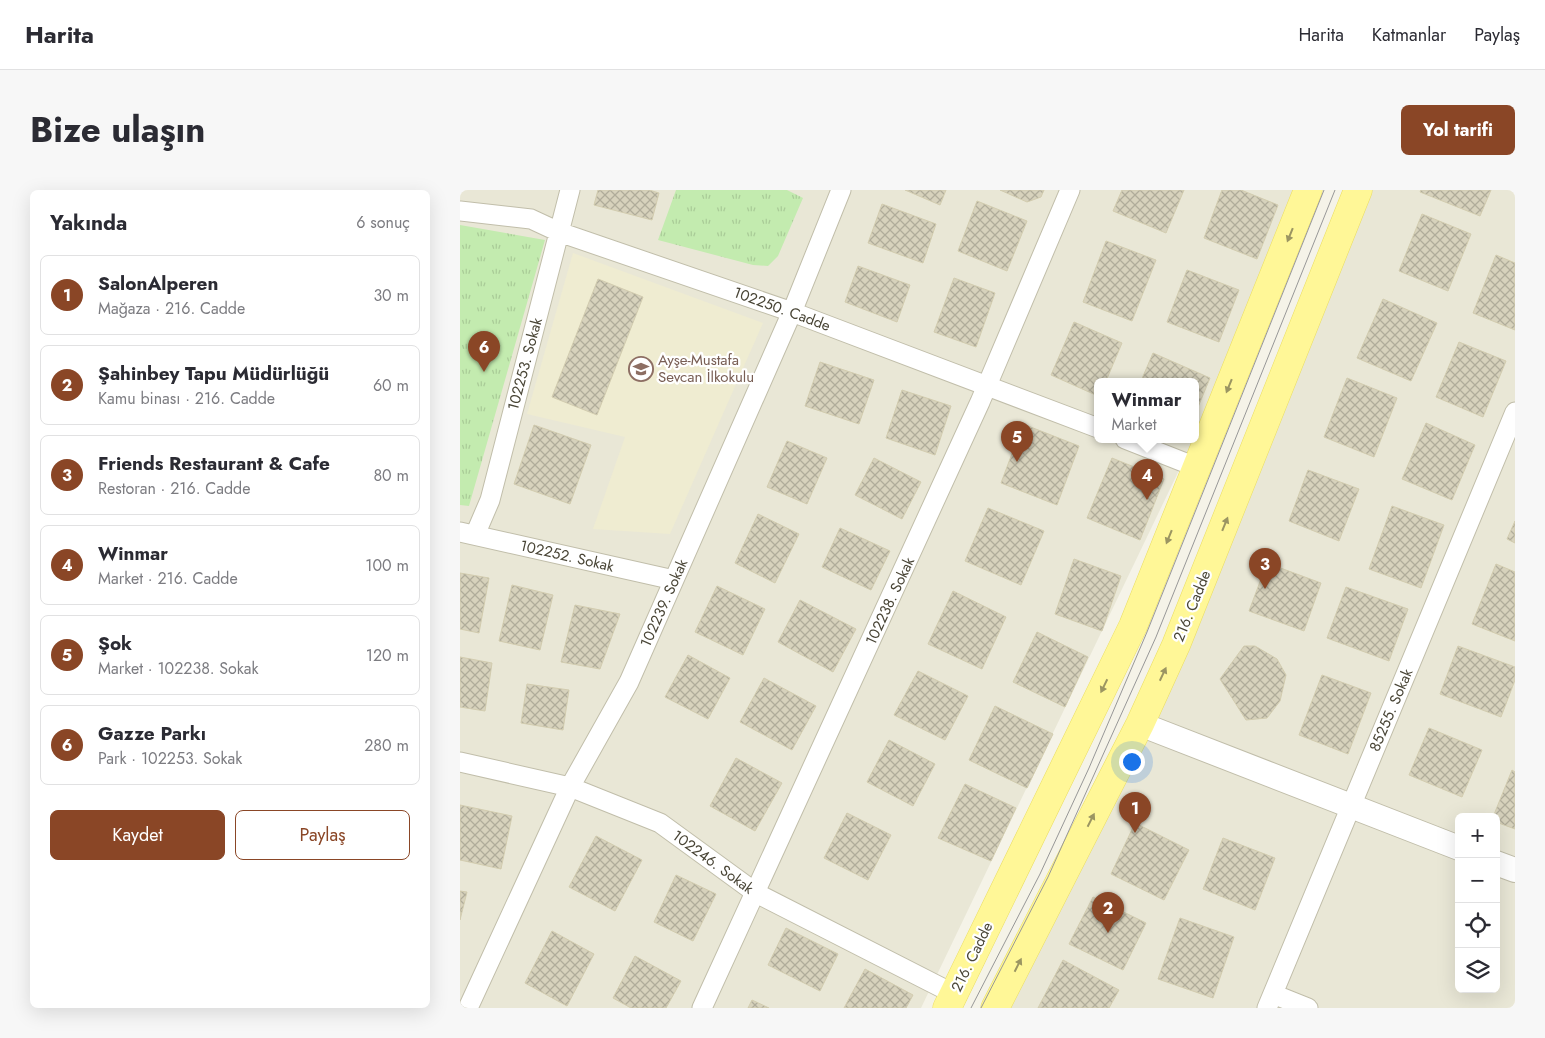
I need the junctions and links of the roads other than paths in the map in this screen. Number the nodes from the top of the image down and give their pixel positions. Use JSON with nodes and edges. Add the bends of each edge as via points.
{"nodes":[{"id":1,"x":570,"y":190,"type":"edge"},
{"id":2,"x":841,"y":190,"type":"edge"},
{"id":3,"x":1070,"y":190,"type":"edge"},
{"id":4,"x":1308,"y":190,"type":"edge"},
{"id":5,"x":1358,"y":190,"type":"edge"},
{"id":6,"x":460,"y":212,"type":"edge"},
{"id":7,"x":559,"y":232,"type":"junction"},
{"id":8,"x":792,"y":312,"type":"junction"},
{"id":9,"x":988,"y":385,"type":"junction"},
{"id":10,"x":1515,"y":412,"type":"edge"},
{"id":11,"x":1094,"y":426,"type":"edge"},
{"id":12,"x":1135,"y":443,"type":"edge"},
{"id":13,"x":1196,"y":467,"type":"junction"},
{"id":14,"x":468,"y":534,"type":"edge"},
{"id":15,"x":674,"y":580,"type":"junction"},
{"id":16,"x":1140,"y":724,"type":"junction"},
{"id":17,"x":460,"y":762,"type":"edge"},
{"id":18,"x":570,"y":788,"type":"junction"},
{"id":19,"x":1350,"y":806,"type":"junction"},
{"id":20,"x":1455,"y":846,"type":"edge"},
{"id":21,"x":1500,"y":864,"type":"edge"},
{"id":22,"x":1515,"y":870,"type":"edge"},
{"id":23,"x":756,"y":893,"type":"junction"},
{"id":24,"x":468,"y":989,"type":"edge"},
{"id":25,"x":950,"y":1001,"type":"edge"},
{"id":26,"x":1270,"y":1001,"type":"edge"},
{"id":27,"x":468,"y":1008,"type":"edge"},
{"id":28,"x":702,"y":1008,"type":"edge"},
{"id":29,"x":995,"y":1008,"type":"edge"},
{"id":30,"x":1308,"y":1008,"type":"edge"}],
"edges":[{"from":1,"to":7,"type":"street","name":"102253. Sokak"},
{"from":2,"to":8,"type":"street","name":"102239. Sokak"},
{"from":3,"to":9,"type":"street","name":"102238. Sokak"},
{"from":4,"to":13,"type":"main road","name":"216. Cadde","one_way":true},
{"from":16,"to":5,"type":"main road","name":"216. Cadde","one_way":true,"via":[[1176,645]]},
{"from":6,"to":7,"type":"street","name":"102250. Cadde","via":[[531,219]]},
{"from":7,"to":8,"type":"street","name":"102250. Cadde"},
{"from":7,"to":14,"type":"street","name":"102253. Sokak","via":[[490,500]]},
{"from":8,"to":9,"type":"street","name":"102250. Cadde"},
{"from":8,"to":15,"type":"street","name":"102239. Sokak"},
{"from":9,"to":11,"type":"street","name":"102250. Cadde"},
{"from":9,"to":23,"type":"street","name":"102238. Sokak"},
{"from":10,"to":19,"type":"street","name":"85255. Sokak"},
{"from":12,"to":13,"type":"street"},
{"from":13,"to":25,"type":"main road","name":"216. Cadde","one_way":true,"via":[[1133,626]]},
{"from":14,"to":15,"type":"street","name":"102252. Sokak"},
{"from":15,"to":18,"type":"street","name":"102239. Sokak","via":[[629,682]]},
{"from":16,"to":19,"type":"street"},
{"from":29,"to":16,"type":"main road","name":"216. Cadde","one_way":true},
{"from":17,"to":18,"type":"street","name":"102246. Sokak"},
{"from":18,"to":23,"type":"street","name":"102246. Sokak","via":[[660,823]]},
{"from":18,"to":24,"type":"street","name":"102239. Sokak"},
{"from":19,"to":20,"type":"street"},
{"from":19,"to":26,"type":"street","name":"85255. Sokak"},
{"from":21,"to":22,"type":"street"},
{"from":23,"to":25,"type":"street","name":"102246. Sokak"},
{"from":23,"to":28,"type":"street","name":"102238. Sokak"},
{"from":24,"to":27,"type":"street","name":"102239. Sokak"},
{"from":26,"to":30,"type":"street"}]}
